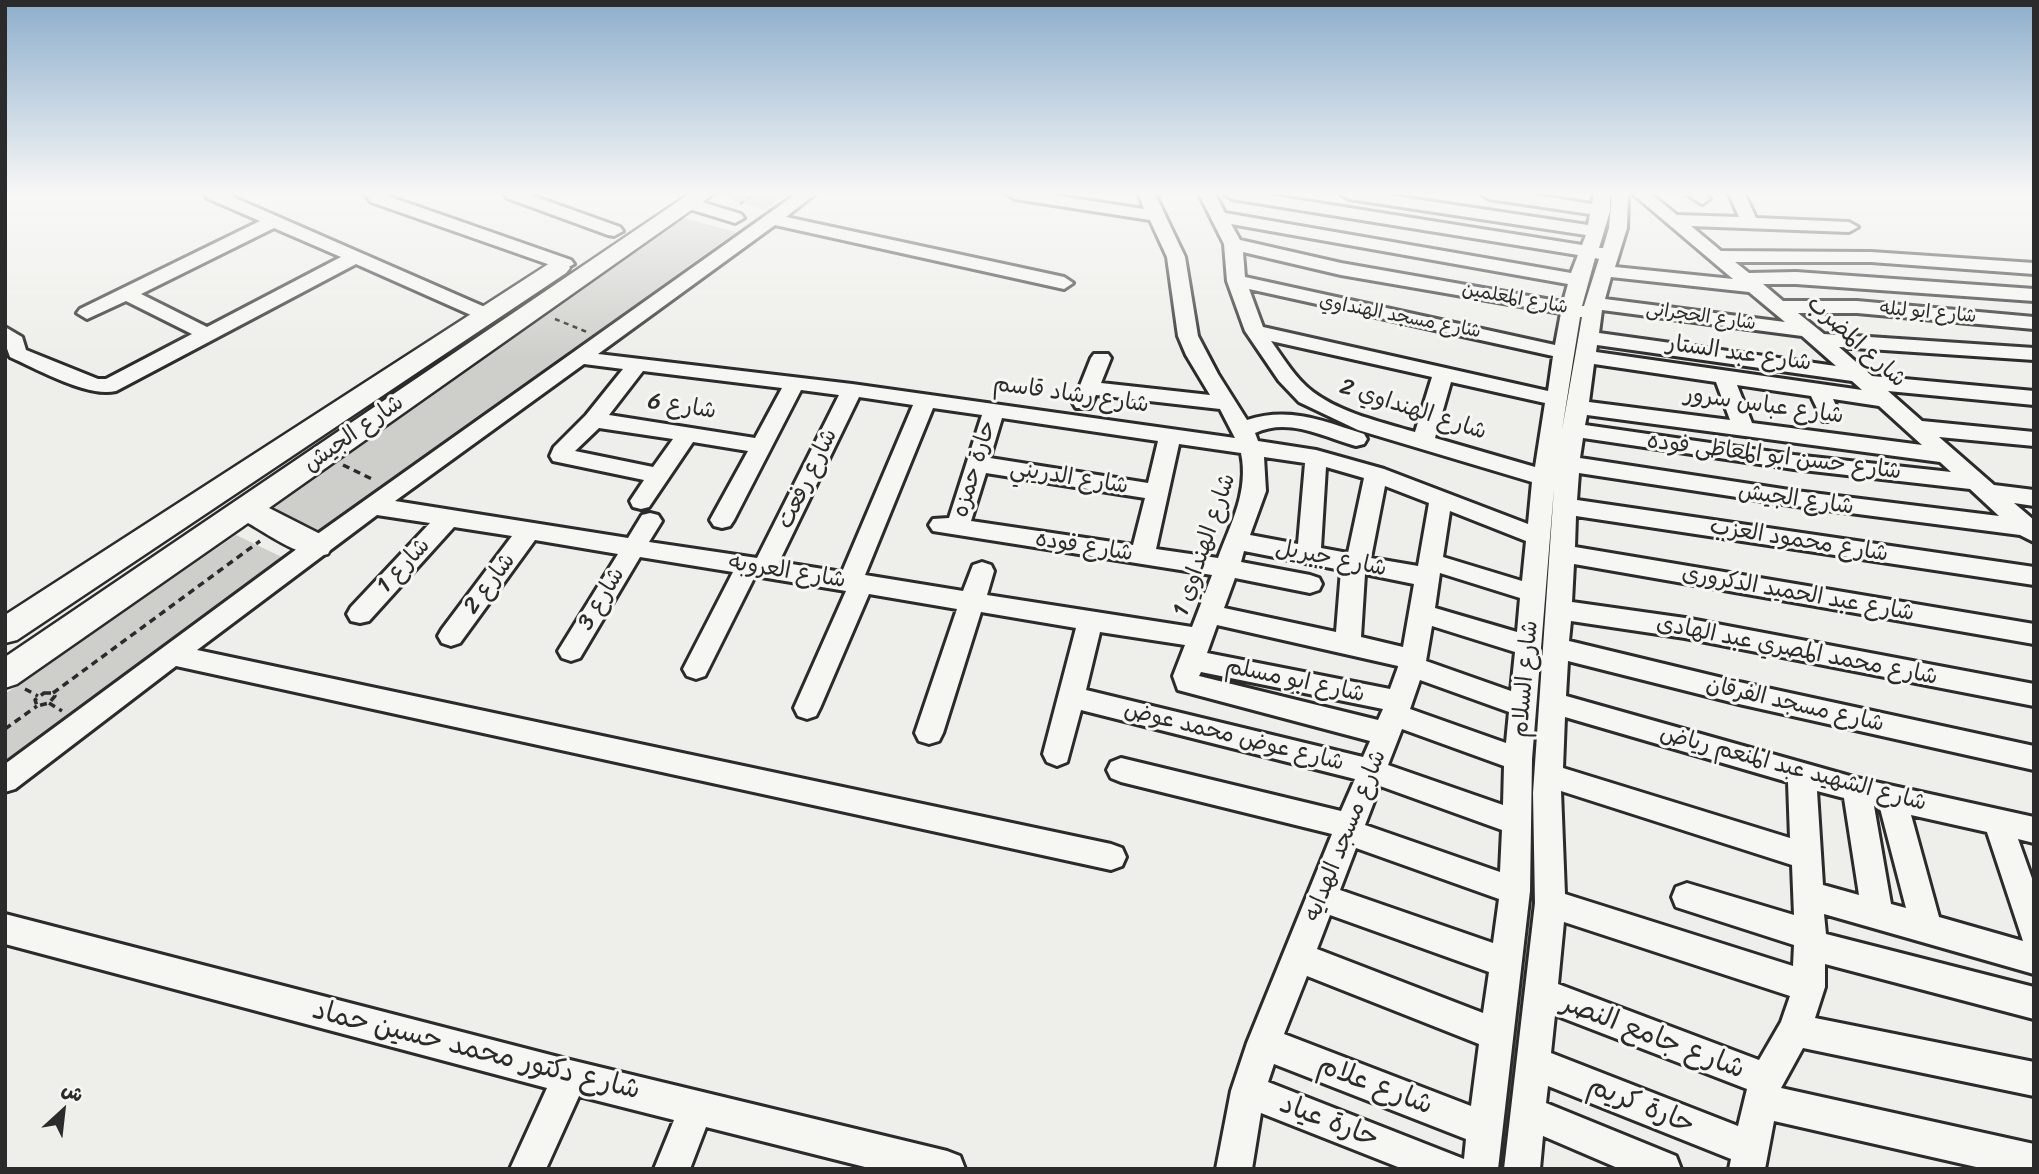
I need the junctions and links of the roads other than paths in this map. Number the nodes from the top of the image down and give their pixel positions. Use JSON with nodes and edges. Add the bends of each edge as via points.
{"nodes":[{"id":1,"x":217,"y":249,"type":"edge"},
{"id":2,"x":337,"y":249,"type":"edge"},
{"id":3,"x":518,"y":249,"type":"edge"},
{"id":4,"x":593,"y":249,"type":"edge"},
{"id":5,"x":602,"y":249,"type":"edge"},
{"id":6,"x":731,"y":249,"type":"edge"},
{"id":7,"x":908,"y":249,"type":"edge"},
{"id":8,"x":1172,"y":249,"type":"edge"},
{"id":9,"x":1233,"y":249,"type":"edge"},
{"id":10,"x":1255,"y":249,"type":"edge"},
{"id":11,"x":1391,"y":249,"type":"edge"},
{"id":12,"x":1432,"y":249,"type":"edge"},
{"id":13,"x":1598,"y":249,"type":"edge"},
{"id":14,"x":1641,"y":249,"type":"edge"},
{"id":15,"x":1710,"y":249,"type":"edge"},
{"id":16,"x":1403,"y":251,"type":"junction"},
{"id":17,"x":2034,"y":253,"type":"edge"},
{"id":18,"x":1719,"y":256,"type":"junction"},
{"id":19,"x":355,"y":257,"type":"junction"},
{"id":20,"x":571,"y":268,"type":"junction"},
{"id":21,"x":2034,"y":268,"type":"edge"},
{"id":22,"x":1398,"y":280,"type":"junction"},
{"id":23,"x":1236,"y":281,"type":"junction"},
{"id":24,"x":1064,"y":283,"type":"dead end"},
{"id":25,"x":1751,"y":283,"type":"junction"},
{"id":26,"x":125,"y":294,"type":"junction"},
{"id":27,"x":2034,"y":295,"type":"edge"},
{"id":28,"x":1780,"y":307,"type":"junction"},
{"id":29,"x":87,"y":313,"type":"dead end"},
{"id":30,"x":487,"y":315,"type":"junction"},
{"id":31,"x":2034,"y":323,"type":"edge"},
{"id":32,"x":1583,"y":329,"type":"junction"},
{"id":33,"x":1255,"y":331,"type":"junction"},
{"id":34,"x":5,"y":332,"type":"edge"},
{"id":35,"x":209,"y":335,"type":"junction"},
{"id":36,"x":1814,"y":336,"type":"junction"},
{"id":37,"x":2034,"y":354,"type":"edge"},
{"id":38,"x":582,"y":358,"type":"junction"},
{"id":39,"x":1101,"y":358,"type":"dead end"},
{"id":40,"x":638,"y":364,"type":"junction"},
{"id":41,"x":1443,"y":373,"type":"junction"},
{"id":42,"x":1724,"y":377,"type":"junction"},
{"id":43,"x":1861,"y":378,"type":"junction"},
{"id":44,"x":795,"y":383,"type":"junction"},
{"id":45,"x":1088,"y":388,"type":"junction"},
{"id":46,"x":852,"y":390,"type":"junction"},
{"id":47,"x":1819,"y":391,"type":"junction"},
{"id":48,"x":2034,"y":398,"type":"edge"},
{"id":49,"x":1885,"y":400,"type":"junction"},
{"id":50,"x":925,"y":401,"type":"junction"},
{"id":51,"x":1226,"y":403,"type":"junction"},
{"id":52,"x":994,"y":410,"type":"junction"},
{"id":53,"x":1569,"y":412,"type":"junction"},
{"id":54,"x":1830,"y":416,"type":"dead end"},
{"id":55,"x":594,"y":420,"type":"junction"},
{"id":56,"x":1075,"y":423,"type":"junction"},
{"id":57,"x":1914,"y":427,"type":"junction"},
{"id":58,"x":1744,"y":430,"type":"junction"},
{"id":59,"x":1361,"y":432,"type":"junction"},
{"id":60,"x":687,"y":435,"type":"junction"},
{"id":61,"x":1170,"y":436,"type":"junction"},
{"id":62,"x":1246,"y":439,"type":"junction"},
{"id":63,"x":2034,"y":439,"type":"edge"},
{"id":64,"x":1423,"y":441,"type":"junction"},
{"id":65,"x":763,"y":446,"type":"junction"},
{"id":66,"x":1945,"y":455,"type":"junction"},
{"id":67,"x":1316,"y":457,"type":"junction"},
{"id":68,"x":1341,"y":462,"type":"junction"},
{"id":69,"x":978,"y":464,"type":"junction"},
{"id":70,"x":1376,"y":474,"type":"junction"},
{"id":71,"x":658,"y":475,"type":"junction"},
{"id":72,"x":1561,"y":483,"type":"junction"},
{"id":73,"x":1981,"y":487,"type":"junction"},
{"id":74,"x":1159,"y":492,"type":"junction"},
{"id":75,"x":1441,"y":498,"type":"junction"},
{"id":76,"x":2034,"y":498,"type":"edge"},
{"id":77,"x":373,"y":506,"type":"junction"},
{"id":78,"x":246,"y":509,"type":"junction"},
{"id":79,"x":449,"y":518,"type":"junction"},
{"id":80,"x":722,"y":520,"type":"dead end"},
{"id":81,"x":949,"y":526,"type":"joint"},
{"id":82,"x":529,"y":531,"type":"junction"},
{"id":83,"x":2031,"y":531,"type":"edge"},
{"id":84,"x":1539,"y":537,"type":"junction"},
{"id":85,"x":1236,"y":541,"type":"junction"},
{"id":86,"x":317,"y":546,"type":"junction"},
{"id":87,"x":634,"y":548,"type":"junction"},
{"id":88,"x":1562,"y":553,"type":"junction"},
{"id":89,"x":1143,"y":555,"type":"junction"},
{"id":90,"x":1309,"y":555,"type":"junction"},
{"id":91,"x":1356,"y":564,"type":"junction"},
{"id":92,"x":756,"y":567,"type":"junction"},
{"id":93,"x":1226,"y":568,"type":"junction"},
{"id":94,"x":1428,"y":569,"type":"junction"},
{"id":95,"x":982,"y":571,"type":"dead end"},
{"id":96,"x":2034,"y":576,"type":"edge"},
{"id":97,"x":856,"y":583,"type":"junction"},
{"id":98,"x":1310,"y":583,"type":"dead end"},
{"id":99,"x":1534,"y":593,"type":"junction"},
{"id":100,"x":972,"y":602,"type":"junction"},
{"id":101,"x":1559,"y":610,"type":"junction"},
{"id":102,"x":1421,"y":613,"type":"junction"},
{"id":103,"x":359,"y":614,"type":"dead end"},
{"id":104,"x":1090,"y":621,"type":"junction"},
{"id":105,"x":8,"y":625,"type":"edge"},
{"id":106,"x":2034,"y":634,"type":"edge"},
{"id":107,"x":451,"y":636,"type":"dead end"},
{"id":108,"x":1348,"y":644,"type":"junction"},
{"id":109,"x":1529,"y":646,"type":"junction"},
{"id":110,"x":1556,"y":648,"type":"junction"},
{"id":111,"x":1197,"y":649,"type":"junction"},
{"id":112,"x":571,"y":651,"type":"dead end"},
{"id":113,"x":172,"y":655,"type":"junction"},
{"id":114,"x":1413,"y":662,"type":"junction"},
{"id":115,"x":696,"y":669,"type":"dead end"},
{"id":116,"x":5,"y":675,"type":"edge"},
{"id":117,"x":2034,"y":695,"type":"edge"},
{"id":118,"x":1071,"y":697,"type":"junction"},
{"id":119,"x":1553,"y":703,"type":"junction"},
{"id":120,"x":1523,"y":706,"type":"junction"},
{"id":121,"x":807,"y":708,"type":"dead end"},
{"id":122,"x":1393,"y":717,"type":"junction"},
{"id":123,"x":929,"y":733,"type":"dead end"},
{"id":124,"x":1057,"y":754,"type":"dead end"},
{"id":125,"x":2034,"y":758,"type":"edge"},
{"id":126,"x":1518,"y":759,"type":"junction"},
{"id":127,"x":1121,"y":770,"type":"dead end"},
{"id":128,"x":1372,"y":771,"type":"junction"},
{"id":129,"x":1802,"y":774,"type":"junction"},
{"id":130,"x":1548,"y":775,"type":"junction"},
{"id":131,"x":5,"y":780,"type":"edge"},
{"id":132,"x":1857,"y":790,"type":"junction"},
{"id":133,"x":1892,"y":799,"type":"junction"},
{"id":134,"x":1515,"y":822,"type":"junction"},
{"id":135,"x":1998,"y":822,"type":"junction"},
{"id":136,"x":1349,"y":829,"type":"junction"},
{"id":137,"x":2034,"y":830,"type":"edge"},
{"id":138,"x":1806,"y":856,"type":"junction"},
{"id":139,"x":1111,"y":857,"type":"dead end"},
{"id":140,"x":1515,"y":891,"type":"junction"},
{"id":141,"x":1808,"y":895,"type":"junction"},
{"id":142,"x":1687,"y":897,"type":"dead end"},
{"id":143,"x":1322,"y":898,"type":"junction"},
{"id":144,"x":1550,"y":903,"type":"junction"},
{"id":145,"x":1877,"y":914,"type":"junction"},
{"id":146,"x":5,"y":929,"type":"edge"},
{"id":147,"x":1927,"y":929,"type":"junction"},
{"id":148,"x":2034,"y":931,"type":"edge"},
{"id":149,"x":1810,"y":940,"type":"junction"},
{"id":150,"x":1298,"y":957,"type":"junction"},
{"id":151,"x":2034,"y":959,"type":"edge"},
{"id":152,"x":1506,"y":963,"type":"junction"},
{"id":153,"x":1809,"y":987,"type":"junction"},
{"id":154,"x":1539,"y":993,"type":"junction"},
{"id":155,"x":2034,"y":1003,"type":"edge"},
{"id":156,"x":1795,"y":1030,"type":"junction"},
{"id":157,"x":1498,"y":1035,"type":"junction"},
{"id":158,"x":1264,"y":1043,"type":"junction"},
{"id":159,"x":1533,"y":1063,"type":"junction"},
{"id":160,"x":570,"y":1077,"type":"junction"},
{"id":161,"x":2034,"y":1079,"type":"edge"},
{"id":162,"x":1248,"y":1091,"type":"junction"},
{"id":163,"x":1763,"y":1091,"type":"junction"},
{"id":164,"x":696,"y":1107,"type":"junction"},
{"id":165,"x":1527,"y":1112,"type":"junction"},
{"id":166,"x":1485,"y":1129,"type":"junction"},
{"id":167,"x":1749,"y":1159,"type":"edge"},
{"id":168,"x":2034,"y":1162,"type":"edge"},
{"id":169,"x":528,"y":1169,"type":"edge"},
{"id":170,"x":672,"y":1169,"type":"edge"},
{"id":171,"x":947,"y":1169,"type":"edge"},
{"id":172,"x":1234,"y":1169,"type":"edge"},
{"id":173,"x":1450,"y":1169,"type":"edge"},
{"id":174,"x":1480,"y":1169,"type":"edge"},
{"id":175,"x":1521,"y":1169,"type":"edge"},
{"id":176,"x":1663,"y":1169,"type":"edge"}],
"edges":[{"from":1,"to":26,"type":"street"},
{"from":2,"to":19,"type":"street"},
{"from":3,"to":20,"type":"street"},
{"from":4,"to":20,"type":"main road","name":"شارع الجيش"},
{"from":5,"to":20,"type":"main road","name":"شارع الجيش"},
{"from":6,"to":38,"type":"street"},
{"from":7,"to":24,"type":"street"},
{"from":8,"to":51,"type":"street","name":"شارع الهنداوي 1","via":[[1189,339]]},
{"from":9,"to":23,"type":"street","name":"شارع الهنداوي 2"},
{"from":10,"to":22,"type":"street","name":"شارع المعلمين"},
{"from":11,"to":16,"type":"street"},
{"from":12,"to":16,"type":"street"},
{"from":13,"to":32,"type":"street","name":"شارع السلام"},
{"from":14,"to":25,"type":"street"},
{"from":15,"to":18,"type":"street","name":"شارع المضرب"},
{"from":16,"to":22,"type":"street"},
{"from":17,"to":21,"type":"street","via":[[2024,254]]},
{"from":18,"to":21,"type":"street","via":[[1871,257]]},
{"from":18,"to":25,"type":"street","name":"شارع المضرب"},
{"from":19,"to":30,"type":"street"},
{"from":19,"to":35,"type":"street"},
{"from":20,"to":30,"type":"main road","name":"شارع الجيش"},
{"from":20,"to":78,"type":"main road","name":"شارع الجيش","via":[[533,311]]},
{"from":22,"to":32,"type":"street","name":"شارع المعلمين"},
{"from":23,"to":32,"type":"street","name":"شارع مسجد الهنداوي","via":[[1454,326]]},
{"from":23,"to":33,"type":"street","name":"شارع الهنداوي 2"},
{"from":25,"to":27,"type":"street","via":[[1797,278]]},
{"from":25,"to":28,"type":"street","name":"شارع المضرب"},
{"from":26,"to":29,"type":"street"},
{"from":26,"to":35,"type":"street"},
{"from":28,"to":31,"type":"street","name":"شارع ابو ليله","via":[[1857,307]]},
{"from":28,"to":36,"type":"street","name":"شارع المضرب"},
{"from":30,"to":105,"type":"main road","name":"شارع الجيش"},
{"from":32,"to":36,"type":"street","name":"شارع الحجرانى"},
{"from":32,"to":42,"type":"street","name":"شارع عبد الستار"},
{"from":32,"to":43,"type":"street"},
{"from":32,"to":53,"type":"street","name":"شارع السلام"},
{"from":33,"to":41,"type":"street"},
{"from":33,"to":59,"type":"street","name":"شارع الهنداوي 2","via":[[1286,377],[1306,397]]},
{"from":34,"to":35,"type":"street","via":[[15,341],[18,353],[95,385],[109,386]]},
{"from":36,"to":37,"type":"street","name":"شارع الحجرانى"},
{"from":36,"to":43,"type":"street","name":"شارع المضرب"},
{"from":38,"to":40,"type":"street","name":"شارع رشاد قاسم"},
{"from":38,"to":77,"type":"street"},
{"from":39,"to":45,"type":"street"},
{"from":40,"to":44,"type":"street","name":"شارع رشاد قاسم"},
{"from":40,"to":55,"type":"street"},
{"from":41,"to":53,"type":"street"},
{"from":41,"to":64,"type":"street"},
{"from":42,"to":47,"type":"street","name":"شارع عبد الستار"},
{"from":42,"to":58,"type":"street"},
{"from":43,"to":48,"type":"street"},
{"from":43,"to":49,"type":"street","name":"شارع المضرب"},
{"from":44,"to":46,"type":"street","name":"شارع رشاد قاسم"},
{"from":44,"to":65,"type":"street"},
{"from":45,"to":51,"type":"street"},
{"from":45,"to":56,"type":"street"},
{"from":46,"to":50,"type":"street","name":"شارع رشاد قاسم"},
{"from":46,"to":92,"type":"street","name":"شارع رفعت"},
{"from":47,"to":49,"type":"street","name":"شارع عبد الستار"},
{"from":47,"to":54,"type":"street"},
{"from":49,"to":57,"type":"street","name":"شارع المضرب"},
{"from":50,"to":52,"type":"street","name":"شارع رشاد قاسم"},
{"from":50,"to":97,"type":"street"},
{"from":51,"to":62,"type":"street","name":"شارع الهنداوي 1"},
{"from":52,"to":56,"type":"street","name":"شارع رشاد قاسم"},
{"from":52,"to":69,"type":"street","name":"حارة حمزه"},
{"from":53,"to":58,"type":"street","name":"شارع عباس سرور"},
{"from":53,"to":72,"type":"street","name":"شارع السلام"},
{"from":53,"to":72,"type":"street","name":"شارع السلام"},
{"from":53,"to":73,"type":"street","name":"شارع حسن ابو المعاطى فوده","via":[[1794,462]]},
{"from":55,"to":60,"type":"street","name":"شارع 6"},
{"from":55,"to":71,"type":"street","via":[[561,456]]},
{"from":56,"to":61,"type":"street","name":"شارع رشاد قاسم"},
{"from":57,"to":63,"type":"street"},
{"from":57,"to":66,"type":"street","name":"شارع المضرب"},
{"from":58,"to":66,"type":"street","name":"شارع عباس سرور"},
{"from":59,"to":62,"type":"street","via":[[1284,418],[1257,421]]},
{"from":59,"to":64,"type":"street","name":"شارع الهنداوي 2"},
{"from":59,"to":68,"type":"street"},
{"from":60,"to":65,"type":"street","name":"شارع 6"},
{"from":60,"to":71,"type":"street","name":"شارع 3"},
{"from":61,"to":62,"type":"street","name":"شارع رشاد قاسم"},
{"from":61,"to":74,"type":"street"},
{"from":62,"to":67,"type":"street","name":"شارع رشاد قاسم"},
{"from":62,"to":85,"type":"street","name":"شارع الهنداوي 1","via":[[1258,473]]},
{"from":64,"to":72,"type":"street","name":"شارع الهنداوي 2"},
{"from":65,"to":80,"type":"street"},
{"from":66,"to":73,"type":"street","name":"شارع المضرب"},
{"from":67,"to":68,"type":"street","name":"شارع رشاد قاسم"},
{"from":67,"to":90,"type":"street"},
{"from":68,"to":70,"type":"street","name":"شارع رشاد قاسم"},
{"from":69,"to":74,"type":"street","name":"شارع الدريني"},
{"from":69,"to":81,"type":"street","name":"حارة حمزه"},
{"from":70,"to":75,"type":"street","name":"شارع رشاد قاسم"},
{"from":70,"to":91,"type":"street"},
{"from":71,"to":87,"type":"street","name":"شارع 3"},
{"from":72,"to":83,"type":"street","name":"شارع الجيش","via":[[1755,494]]},
{"from":72,"to":84,"type":"street","name":"شارع السلام"},
{"from":72,"to":88,"type":"street","name":"شارع السلام"},
{"from":72,"to":96,"type":"street","name":"شارع محمود العزب"},
{"from":73,"to":76,"type":"street","name":"شارع حسن ابو المعاطى فوده"},
{"from":73,"to":83,"type":"street","name":"شارع المضرب"},
{"from":74,"to":89,"type":"street"},
{"from":75,"to":84,"type":"street","name":"شارع رشاد قاسم"},
{"from":75,"to":94,"type":"street","name":"شارع مسجد الهدايه"},
{"from":77,"to":79,"type":"street","name":"شارع العروبه"},
{"from":77,"to":86,"type":"street"},
{"from":78,"to":86,"type":"main road"},
{"from":78,"to":116,"type":"main road","name":"شارع الجيش"},
{"from":79,"to":82,"type":"street","name":"شارع العروبه"},
{"from":79,"to":103,"type":"street","name":"شارع 1"},
{"from":81,"to":89,"type":"street","name":"شارع فوده"},
{"from":82,"to":87,"type":"street","name":"شارع العروبه"},
{"from":82,"to":107,"type":"street","name":"شارع 2"},
{"from":84,"to":99,"type":"street","name":"شارع السلام"},
{"from":85,"to":90,"type":"street","name":"شارع جبريل"},
{"from":85,"to":93,"type":"street","name":"شارع الهنداوي 1"},
{"from":86,"to":113,"type":"street"},
{"from":87,"to":92,"type":"street","name":"شارع العروبه"},
{"from":87,"to":112,"type":"street","name":"شارع 3"},
{"from":88,"to":101,"type":"street","name":"شارع السلام"},
{"from":88,"to":106,"type":"street","name":"شارع عبد الحميد الدكرورى"},
{"from":89,"to":93,"type":"street","name":"شارع فوده"},
{"from":90,"to":91,"type":"street","name":"شارع جبريل"},
{"from":91,"to":94,"type":"street","name":"شارع جبريل"},
{"from":91,"to":108,"type":"street"},
{"from":92,"to":97,"type":"street","name":"شارع العروبه"},
{"from":92,"to":115,"type":"street","name":"شارع رفعت"},
{"from":93,"to":98,"type":"street","name":"شارع فوده"},
{"from":93,"to":111,"type":"street","name":"شارع الهنداوي 1"},
{"from":94,"to":99,"type":"street","name":"شارع جبريل"},
{"from":94,"to":102,"type":"street","name":"شارع مسجد الهدايه"},
{"from":95,"to":100,"type":"street"},
{"from":97,"to":100,"type":"street","name":"شارع العروبه"},
{"from":97,"to":121,"type":"street"},
{"from":99,"to":109,"type":"street","name":"شارع السلام"},
{"from":100,"to":104,"type":"street","name":"شارع العروبه"},
{"from":100,"to":123,"type":"street"},
{"from":101,"to":110,"type":"street","name":"شارع السلام"},
{"from":101,"to":117,"type":"street","name":"شارع محمد المصري عبد الهادى","via":[[1685,628]]},
{"from":102,"to":109,"type":"street"},
{"from":102,"to":114,"type":"street","name":"شارع مسجد الهدايه"},
{"from":104,"to":111,"type":"street","name":"شارع العروبه"},
{"from":104,"to":118,"type":"street"},
{"from":108,"to":111,"type":"street"},
{"from":108,"to":114,"type":"street"},
{"from":109,"to":120,"type":"street","name":"شارع السلام"},
{"from":110,"to":119,"type":"street","name":"شارع السلام"},
{"from":110,"to":125,"type":"street","name":"شارع مسجد الفرقان"},
{"from":111,"to":122,"type":"street","name":"شارع ابو مسلم"},
{"from":113,"to":131,"type":"street"},
{"from":113,"to":139,"type":"street"},
{"from":114,"to":120,"type":"street"},
{"from":114,"to":122,"type":"street","name":"شارع مسجد الهدايه"},
{"from":118,"to":124,"type":"street"},
{"from":118,"to":128,"type":"street","name":"شارع عوض محمد عوض"},
{"from":119,"to":129,"type":"street","name":"شارع الشهيد عبد المنعم رياض"},
{"from":119,"to":130,"type":"street","name":"شارع السلام"},
{"from":120,"to":126,"type":"street","name":"شارع السلام"},
{"from":122,"to":126,"type":"street","name":"شارع ابو مسلم"},
{"from":122,"to":128,"type":"street","name":"شارع مسجد الهدايه"},
{"from":126,"to":134,"type":"street","name":"شارع السلام"},
{"from":127,"to":136,"type":"street"},
{"from":128,"to":134,"type":"street","name":"شارع عوض محمد عوض"},
{"from":128,"to":136,"type":"street","name":"شارع مسجد الهدايه"},
{"from":129,"to":132,"type":"street","name":"شارع الشهيد عبد المنعم رياض"},
{"from":129,"to":138,"type":"street"},
{"from":130,"to":138,"type":"street"},
{"from":130,"to":144,"type":"street","name":"شارع السلام"},
{"from":132,"to":133,"type":"street","name":"شارع الشهيد عبد المنعم رياض"},
{"from":132,"to":145,"type":"street"},
{"from":133,"to":135,"type":"street","name":"شارع الشهيد عبد المنعم رياض"},
{"from":133,"to":147,"type":"street"},
{"from":134,"to":140,"type":"street","name":"شارع السلام"},
{"from":135,"to":137,"type":"street","name":"شارع الشهيد عبد المنعم رياض"},
{"from":135,"to":148,"type":"street"},
{"from":136,"to":140,"type":"street"},
{"from":136,"to":143,"type":"street","name":"شارع مسجد الهدايه"},
{"from":138,"to":141,"type":"street"},
{"from":140,"to":152,"type":"street","name":"شارع السلام"},
{"from":141,"to":145,"type":"street"},
{"from":141,"to":149,"type":"street"},
{"from":142,"to":149,"type":"street"},
{"from":143,"to":150,"type":"street","name":"شارع مسجد الهدايه"},
{"from":143,"to":152,"type":"street"},
{"from":144,"to":153,"type":"street"},
{"from":144,"to":154,"type":"street","name":"شارع السلام"},
{"from":145,"to":147,"type":"street"},
{"from":146,"to":160,"type":"street","name":"شارع دكتور محمد حسين حماد"},
{"from":147,"to":151,"type":"street"},
{"from":149,"to":153,"type":"street"},
{"from":149,"to":155,"type":"street"},
{"from":150,"to":157,"type":"street"},
{"from":150,"to":158,"type":"street","name":"شارع مسجد الهدايه"},
{"from":152,"to":157,"type":"street","name":"شارع السلام"},
{"from":153,"to":156,"type":"street"},
{"from":154,"to":159,"type":"street","name":"شارع السلام"},
{"from":154,"to":163,"type":"street","name":"شارع جامع النصر"},
{"from":156,"to":161,"type":"street"},
{"from":156,"to":163,"type":"street"},
{"from":157,"to":166,"type":"street","name":"شارع السلام"},
{"from":158,"to":162,"type":"street","name":"شارع مسجد الهدايه"},
{"from":158,"to":166,"type":"street","name":"شارع علام"},
{"from":159,"to":165,"type":"street","name":"شارع السلام"},
{"from":159,"to":167,"type":"street","name":"حارة كريم"},
{"from":160,"to":164,"type":"street","name":"شارع دكتور محمد حسين حماد"},
{"from":160,"to":169,"type":"street"},
{"from":162,"to":172,"type":"street","name":"شارع مسجد الهدايه"},
{"from":162,"to":173,"type":"street","name":"حارة عياد"},
{"from":163,"to":167,"type":"street"},
{"from":163,"to":168,"type":"street","name":"شارع جامع النصر"},
{"from":164,"to":170,"type":"street"},
{"from":164,"to":171,"type":"street","name":"شارع دكتور محمد حسين حماد"},
{"from":165,"to":175,"type":"street","name":"شارع السلام"},
{"from":165,"to":176,"type":"street"},
{"from":166,"to":174,"type":"street","name":"شارع السلام"}]}
